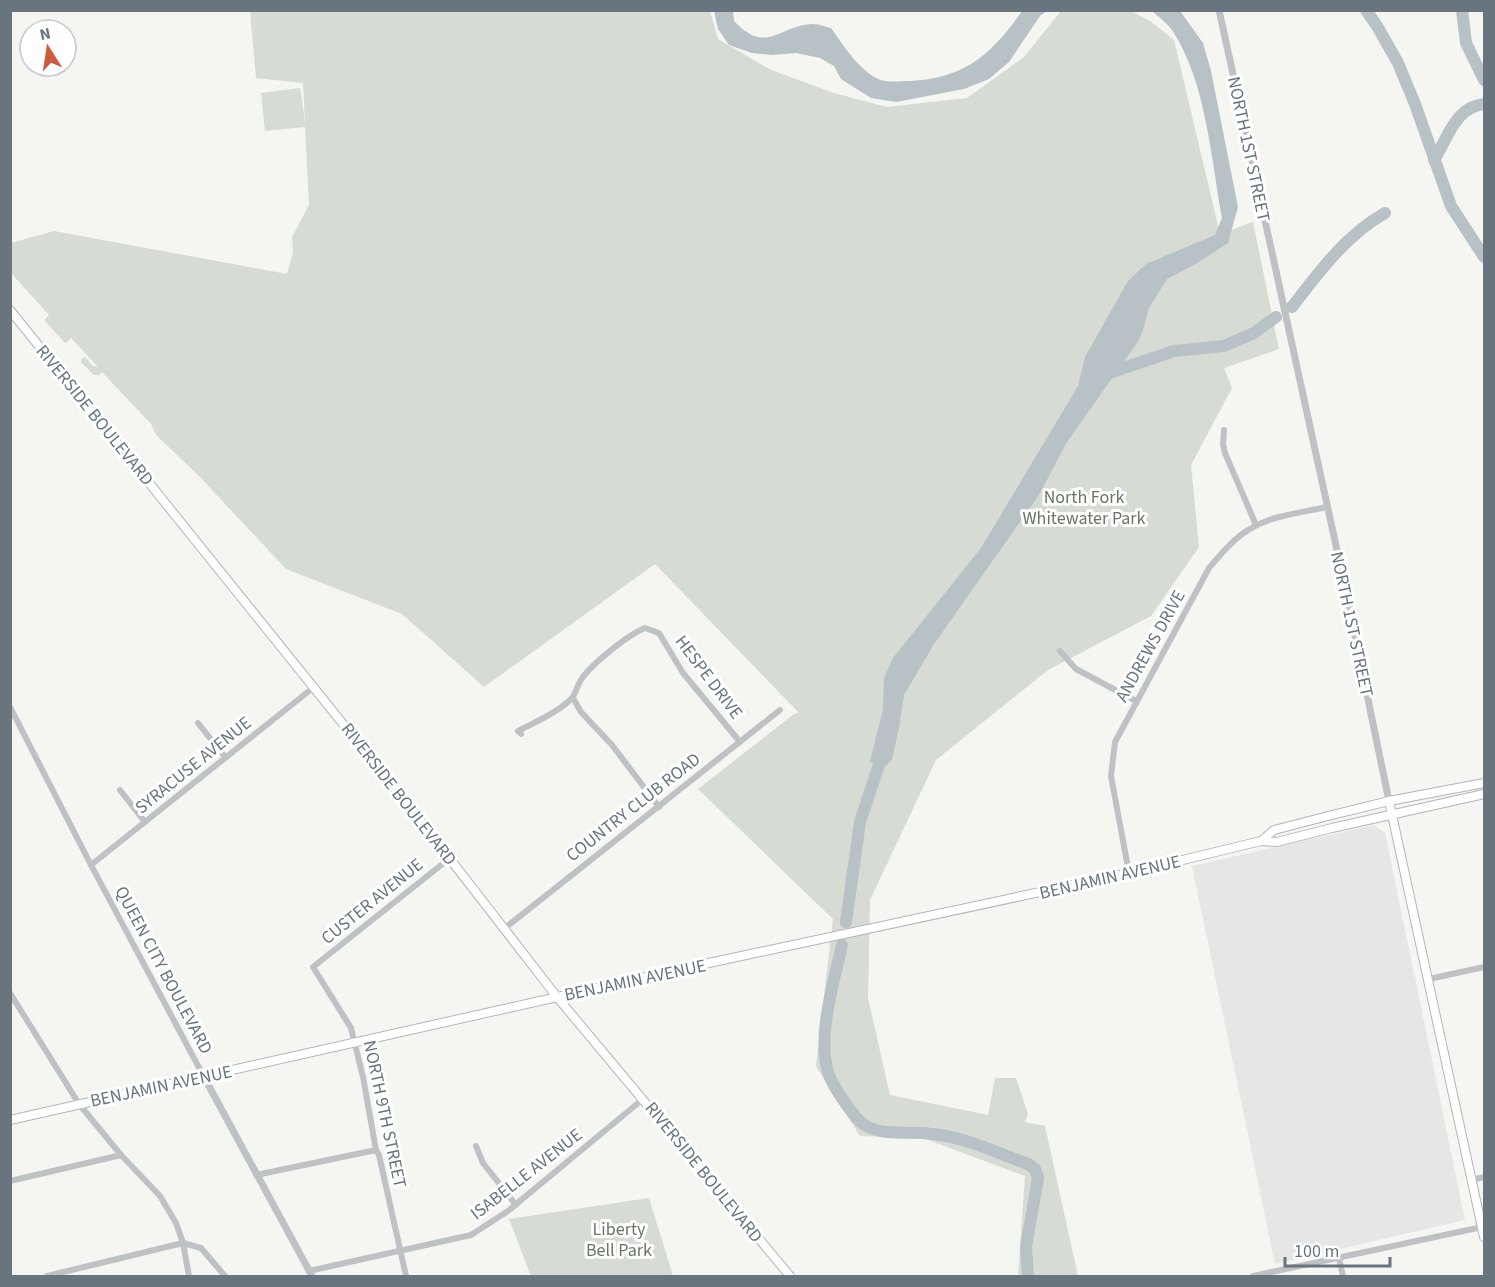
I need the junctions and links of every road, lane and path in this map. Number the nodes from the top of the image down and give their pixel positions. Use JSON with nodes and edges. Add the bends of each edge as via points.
{"nodes":[{"id":1,"x":1219,"y":10,"type":"edge"},
{"id":2,"x":10,"y":310,"type":"edge"},
{"id":3,"x":1224,"y":430,"type":"dead end"},
{"id":4,"x":1326,"y":507,"type":"junction"},
{"id":5,"x":1256,"y":525,"type":"junction"},
{"id":6,"x":1060,"y":651,"type":"dead end"},
{"id":7,"x":314,"y":687,"type":"junction"},
{"id":8,"x":573,"y":698,"type":"junction"},
{"id":9,"x":1136,"y":701,"type":"junction"},
{"id":10,"x":10,"y":707,"type":"edge"},
{"id":11,"x":780,"y":710,"type":"dead end"},
{"id":12,"x":198,"y":723,"type":"dead end"},
{"id":13,"x":521,"y":734,"type":"dead end"},
{"id":14,"x":740,"y":742,"type":"junction"},
{"id":15,"x":225,"y":757,"type":"junction"},
{"id":16,"x":1485,"y":783,"type":"edge"},
{"id":17,"x":120,"y":790,"type":"dead end"},
{"id":18,"x":1485,"y":794,"type":"edge"},
{"id":19,"x":1389,"y":801,"type":"junction"},
{"id":20,"x":659,"y":807,"type":"junction"},
{"id":21,"x":1392,"y":814,"type":"junction"},
{"id":22,"x":145,"y":822,"type":"junction"},
{"id":23,"x":1261,"y":841,"type":"junction"},
{"id":24,"x":450,"y":858,"type":"junction"},
{"id":25,"x":91,"y":865,"type":"junction"},
{"id":26,"x":1129,"y":873,"type":"junction"},
{"id":27,"x":505,"y":928,"type":"junction"},
{"id":28,"x":313,"y":967,"type":"joint"},
{"id":29,"x":1485,"y":967,"type":"edge"},
{"id":30,"x":1429,"y":980,"type":"junction"},
{"id":31,"x":10,"y":993,"type":"edge"},
{"id":32,"x":557,"y":997,"type":"junction"},
{"id":33,"x":354,"y":1042,"type":"junction"},
{"id":34,"x":204,"y":1077,"type":"junction"},
{"id":35,"x":643,"y":1099,"type":"junction"},
{"id":36,"x":79,"y":1104,"type":"junction"},
{"id":37,"x":10,"y":1120,"type":"edge"},
{"id":38,"x":476,"y":1146,"type":"dead end"},
{"id":39,"x":376,"y":1150,"type":"junction"},
{"id":40,"x":121,"y":1155,"type":"junction"},
{"id":41,"x":256,"y":1175,"type":"junction"},
{"id":42,"x":1485,"y":1178,"type":"edge"},
{"id":43,"x":1472,"y":1180,"type":"junction"},
{"id":44,"x":10,"y":1181,"type":"edge"},
{"id":45,"x":516,"y":1205,"type":"junction"},
{"id":46,"x":1482,"y":1227,"type":"junction"},
{"id":47,"x":1485,"y":1237,"type":"edge"},
{"id":48,"x":183,"y":1243,"type":"junction"},
{"id":49,"x":400,"y":1252,"type":"junction"},
{"id":50,"x":1339,"y":1258,"type":"junction"},
{"id":51,"x":75,"y":1274,"type":"edge"},
{"id":52,"x":310,"y":1274,"type":"edge"},
{"id":53,"x":47,"y":1276,"type":"edge"},
{"id":54,"x":189,"y":1276,"type":"edge"},
{"id":55,"x":225,"y":1276,"type":"edge"},
{"id":56,"x":406,"y":1276,"type":"edge"},
{"id":57,"x":790,"y":1276,"type":"edge"},
{"id":58,"x":1253,"y":1276,"type":"edge"},
{"id":59,"x":1343,"y":1276,"type":"edge"}],
"edges":[{"from":1,"to":4,"type":"street","name":"NORTH 1ST STREET"},
{"from":2,"to":7,"type":"main road","name":"RIVERSIDE BOULEVARD"},
{"from":3,"to":5,"type":"street","via":[[1225,453]]},
{"from":4,"to":5,"type":"street","name":"ANDREWS DRIVE"},
{"from":4,"to":19,"type":"street","name":"NORTH 1ST STREET"},
{"from":5,"to":9,"type":"street","name":"ANDREWS DRIVE","via":[[1209,568]]},
{"from":6,"to":9,"type":"street","via":[[1076,669]]},
{"from":7,"to":15,"type":"street","name":"SYRACUSE AVENUE"},
{"from":7,"to":24,"type":"main road","name":"RIVERSIDE BOULEVARD"},
{"from":8,"to":13,"type":"street","via":[[518,731]]},
{"from":8,"to":14,"type":"street","name":"HESPE DRIVE","via":[[581,679],[618,644],[648,628],[659,633],[683,673]]},
{"from":8,"to":20,"type":"street"},
{"from":9,"to":26,"type":"street","name":"ANDREWS DRIVE","via":[[1115,742],[1111,776]]},
{"from":10,"to":25,"type":"street","name":"QUEEN CITY BOULEVARD"},
{"from":11,"to":14,"type":"street","name":"COUNTRY CLUB ROAD"},
{"from":12,"to":15,"type":"street"},
{"from":14,"to":20,"type":"street","name":"COUNTRY CLUB ROAD"},
{"from":15,"to":22,"type":"street","name":"SYRACUSE AVENUE"},
{"from":16,"to":19,"type":"main road","name":"BENJAMIN AVENUE"},
{"from":17,"to":22,"type":"street"},
{"from":18,"to":21,"type":"main road","name":"BENJAMIN AVENUE"},
{"from":19,"to":21,"type":"main road","name":"NORTH 1ST STREET"},
{"from":19,"to":23,"type":"main road","name":"BENJAMIN AVENUE","via":[[1274,830]]},
{"from":20,"to":27,"type":"street","name":"COUNTRY CLUB ROAD"},
{"from":21,"to":23,"type":"main road","name":"BENJAMIN AVENUE","via":[[1277,842]]},
{"from":21,"to":30,"type":"main road","name":"NORTH 1ST STREET"},
{"from":22,"to":25,"type":"street","name":"SYRACUSE AVENUE"},
{"from":23,"to":26,"type":"main road","name":"BENJAMIN AVENUE"},
{"from":24,"to":27,"type":"main road","name":"RIVERSIDE BOULEVARD"},
{"from":24,"to":28,"type":"street","name":"CUSTER AVENUE"},
{"from":25,"to":34,"type":"street","name":"QUEEN CITY BOULEVARD"},
{"from":26,"to":32,"type":"main road","name":"BENJAMIN AVENUE"},
{"from":27,"to":32,"type":"main road","name":"RIVERSIDE BOULEVARD"},
{"from":28,"to":33,"type":"street","name":"NORTH 9TH STREET","via":[[351,1028]]},
{"from":29,"to":30,"type":"street"},
{"from":30,"to":43,"type":"main road","name":"NORTH 1ST STREET"},
{"from":31,"to":36,"type":"street"},
{"from":32,"to":33,"type":"main road","name":"BENJAMIN AVENUE"},
{"from":32,"to":35,"type":"main road","name":"RIVERSIDE BOULEVARD"},
{"from":33,"to":34,"type":"main road","name":"BENJAMIN AVENUE"},
{"from":33,"to":39,"type":"street","name":"NORTH 9TH STREET"},
{"from":34,"to":36,"type":"main road","name":"BENJAMIN AVENUE"},
{"from":34,"to":41,"type":"street","name":"QUEEN CITY BOULEVARD"},
{"from":35,"to":45,"type":"street","name":"ISABELLE AVENUE"},
{"from":35,"to":57,"type":"main road","name":"RIVERSIDE BOULEVARD"},
{"from":36,"to":37,"type":"main road","name":"BENJAMIN AVENUE"},
{"from":36,"to":40,"type":"street"},
{"from":38,"to":45,"type":"street","via":[[483,1163]]},
{"from":39,"to":41,"type":"street"},
{"from":39,"to":49,"type":"street","name":"NORTH 9TH STREET"},
{"from":40,"to":44,"type":"street"},
{"from":40,"to":48,"type":"street","via":[[160,1196]]},
{"from":41,"to":52,"type":"street","name":"QUEEN CITY BOULEVARD"},
{"from":42,"to":43,"type":"street"},
{"from":43,"to":46,"type":"main road","name":"NORTH 1ST STREET"},
{"from":45,"to":49,"type":"street","name":"ISABELLE AVENUE","via":[[471,1235]]},
{"from":46,"to":47,"type":"main road","name":"NORTH 1ST STREET"},
{"from":46,"to":50,"type":"street"},
{"from":48,"to":51,"type":"street"},
{"from":48,"to":54,"type":"street"},
{"from":48,"to":55,"type":"street","via":[[201,1248]]},
{"from":49,"to":52,"type":"street","name":"ISABELLE AVENUE"},
{"from":49,"to":56,"type":"street","name":"NORTH 9TH STREET"},
{"from":50,"to":58,"type":"street"},
{"from":50,"to":59,"type":"street"},
{"from":51,"to":53,"type":"street"}]}
